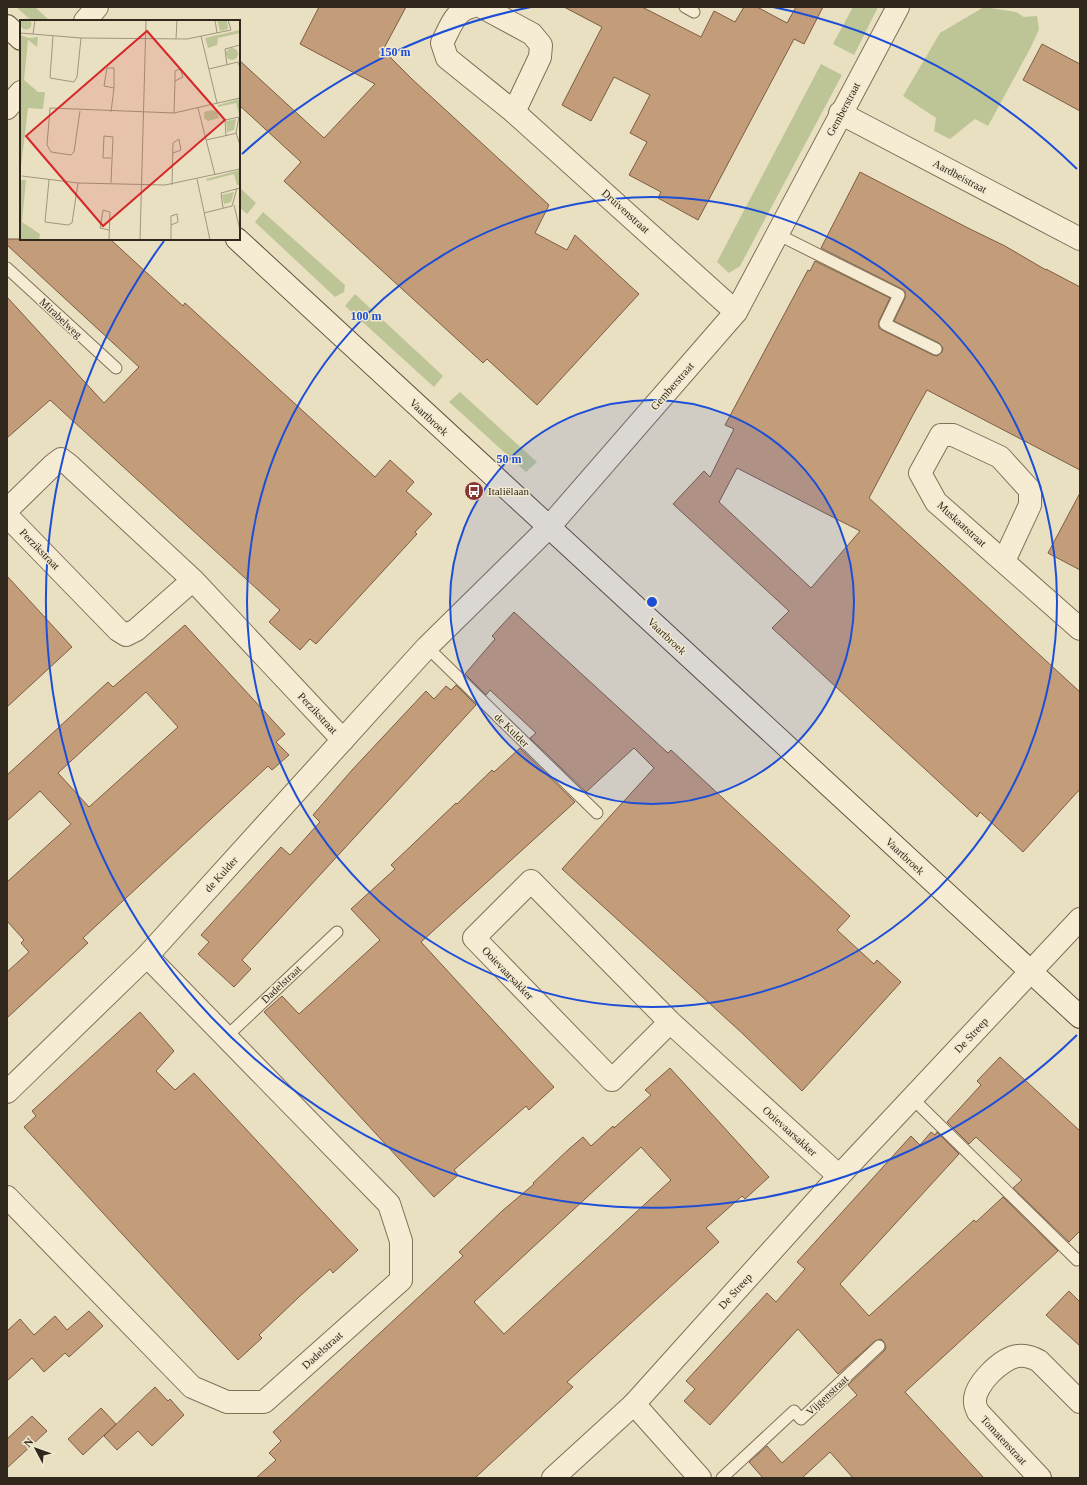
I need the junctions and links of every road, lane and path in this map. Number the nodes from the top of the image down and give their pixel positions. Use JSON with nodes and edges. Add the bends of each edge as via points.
{"nodes":[{"id":1,"x":97,"y":7,"type":"edge"},
{"id":2,"x":471,"y":7,"type":"edge"},
{"id":3,"x":482,"y":7,"type":"edge"},
{"id":4,"x":898,"y":7,"type":"edge"},
{"id":5,"x":85,"y":20,"type":"edge"},
{"id":6,"x":7,"y":26,"type":"edge"},
{"id":7,"x":20,"y":38,"type":"edge"},
{"id":8,"x":20,"y":93,"type":"edge"},
{"id":9,"x":7,"y":108,"type":"edge"},
{"id":10,"x":514,"y":112,"type":"junction"},
{"id":11,"x":840,"y":113,"type":"junction"},
{"id":12,"x":777,"y":234,"type":"junction"},
{"id":13,"x":1080,"y":239,"type":"edge"},
{"id":14,"x":238,"y":240,"type":"edge"},
{"id":15,"x":7,"y":268,"type":"edge"},
{"id":16,"x":736,"y":312,"type":"junction"},
{"id":17,"x":936,"y":349,"type":"dead end"},
{"id":18,"x":116,"y":368,"type":"dead end"},
{"id":19,"x":549,"y":527,"type":"junction"},
{"id":20,"x":1004,"y":561,"type":"junction"},
{"id":21,"x":193,"y":580,"type":"junction"},
{"id":22,"x":1080,"y":629,"type":"edge"},
{"id":23,"x":427,"y":648,"type":"junction"},
{"id":24,"x":343,"y":740,"type":"junction"},
{"id":25,"x":597,"y":813,"type":"dead end"},
{"id":26,"x":1080,"y":919,"type":"edge"},
{"id":27,"x":337,"y":932,"type":"dead end"},
{"id":28,"x":147,"y":956,"type":"junction"},
{"id":29,"x":1030,"y":971,"type":"junction"},
{"id":30,"x":1080,"y":1017,"type":"edge"},
{"id":31,"x":670,"y":1022,"type":"junction"},
{"id":32,"x":226,"y":1037,"type":"junction"},
{"id":33,"x":7,"y":1092,"type":"edge"},
{"id":34,"x":912,"y":1098,"type":"junction"},
{"id":35,"x":839,"y":1176,"type":"junction"},
{"id":36,"x":7,"y":1197,"type":"edge"},
{"id":37,"x":1077,"y":1260,"type":"dead end"},
{"id":38,"x":879,"y":1346,"type":"dead end"},
{"id":39,"x":1080,"y":1402,"type":"edge"},
{"id":40,"x":634,"y":1404,"type":"junction"},
{"id":41,"x":553,"y":1478,"type":"edge"},
{"id":42,"x":700,"y":1478,"type":"edge"},
{"id":43,"x":722,"y":1478,"type":"edge"},
{"id":44,"x":1040,"y":1478,"type":"edge"}],
"edges":[{"from":1,"to":5,"type":"street"},
{"from":2,"to":10,"type":"street","name":"Druivenstraat","via":[[465,8],[455,18],[442,43],[448,58]]},
{"from":3,"to":10,"type":"street","via":[[532,34],[540,45],[540,57]]},
{"from":4,"to":11,"type":"street","name":"Gemberstraat"},
{"from":6,"to":7,"type":"street"},
{"from":8,"to":9,"type":"street"},
{"from":10,"to":16,"type":"street","name":"Druivenstraat"},
{"from":11,"to":12,"type":"street","name":"Gemberstraat"},
{"from":11,"to":13,"type":"street","name":"Aardbeistraat"},
{"from":12,"to":16,"type":"street","name":"Gemberstraat"},
{"from":12,"to":17,"type":"lane","via":[[899,295],[885,324]]},
{"from":14,"to":19,"type":"street","name":"Vaartbroek"},
{"from":15,"to":18,"type":"lane","name":"Mirabelweg"},
{"from":16,"to":19,"type":"street","name":"Gemberstraat"},
{"from":19,"to":23,"type":"street","name":"de Kulder"},
{"from":19,"to":29,"type":"street","name":"Vaartbroek"},
{"from":20,"to":20,"type":"street","name":"Muskaatstraat","via":[[1030,505],[1030,490],[1000,457],[953,435],[941,435],[920,473],[936,502]]},
{"from":20,"to":22,"type":"street","name":"Muskaatstraat"},
{"from":21,"to":21,"type":"street","name":"Perzikstraat","via":[[136,630],[126,635],[118,630],[7,514],[10,507],[61,460],[70,465]]},
{"from":21,"to":24,"type":"street","name":"Perzikstraat"},
{"from":23,"to":24,"type":"street","name":"de Kulder"},
{"from":23,"to":25,"type":"lane","name":"de Kulder"},
{"from":24,"to":28,"type":"street","name":"de Kulder"},
{"from":26,"to":29,"type":"street","name":"De Streep"},
{"from":27,"to":32,"type":"lane","name":"Dadelstraat"},
{"from":28,"to":32,"type":"street","name":"Dadelstraat"},
{"from":28,"to":33,"type":"street","name":"de Kulder"},
{"from":29,"to":30,"type":"street","name":"Vaartbroek"},
{"from":29,"to":34,"type":"street","name":"De Streep"},
{"from":31,"to":31,"type":"street","name":"Ooievaarsakker","via":[[612,1080],[474,938],[531,881]]},
{"from":31,"to":35,"type":"street","name":"Ooievaarsakker"},
{"from":32,"to":36,"type":"street","name":"Dadelstraat","via":[[389,1204],[401,1241],[401,1280],[264,1402],[227,1402],[192,1387]]},
{"from":34,"to":35,"type":"street","name":"De Streep"},
{"from":34,"to":37,"type":"lane"},
{"from":35,"to":40,"type":"street","name":"De Streep"},
{"from":38,"to":43,"type":"lane","name":"Vijgenstraat","via":[[801,1419],[794,1411]]},
{"from":39,"to":44,"type":"street","name":"Tomatenstraat","via":[[1039,1361],[1031,1357],[1018,1356],[1007,1360],[988,1376],[977,1390],[975,1403],[978,1412]]},
{"from":40,"to":41,"type":"street","name":"De Streep"},
{"from":40,"to":42,"type":"street"}]}
